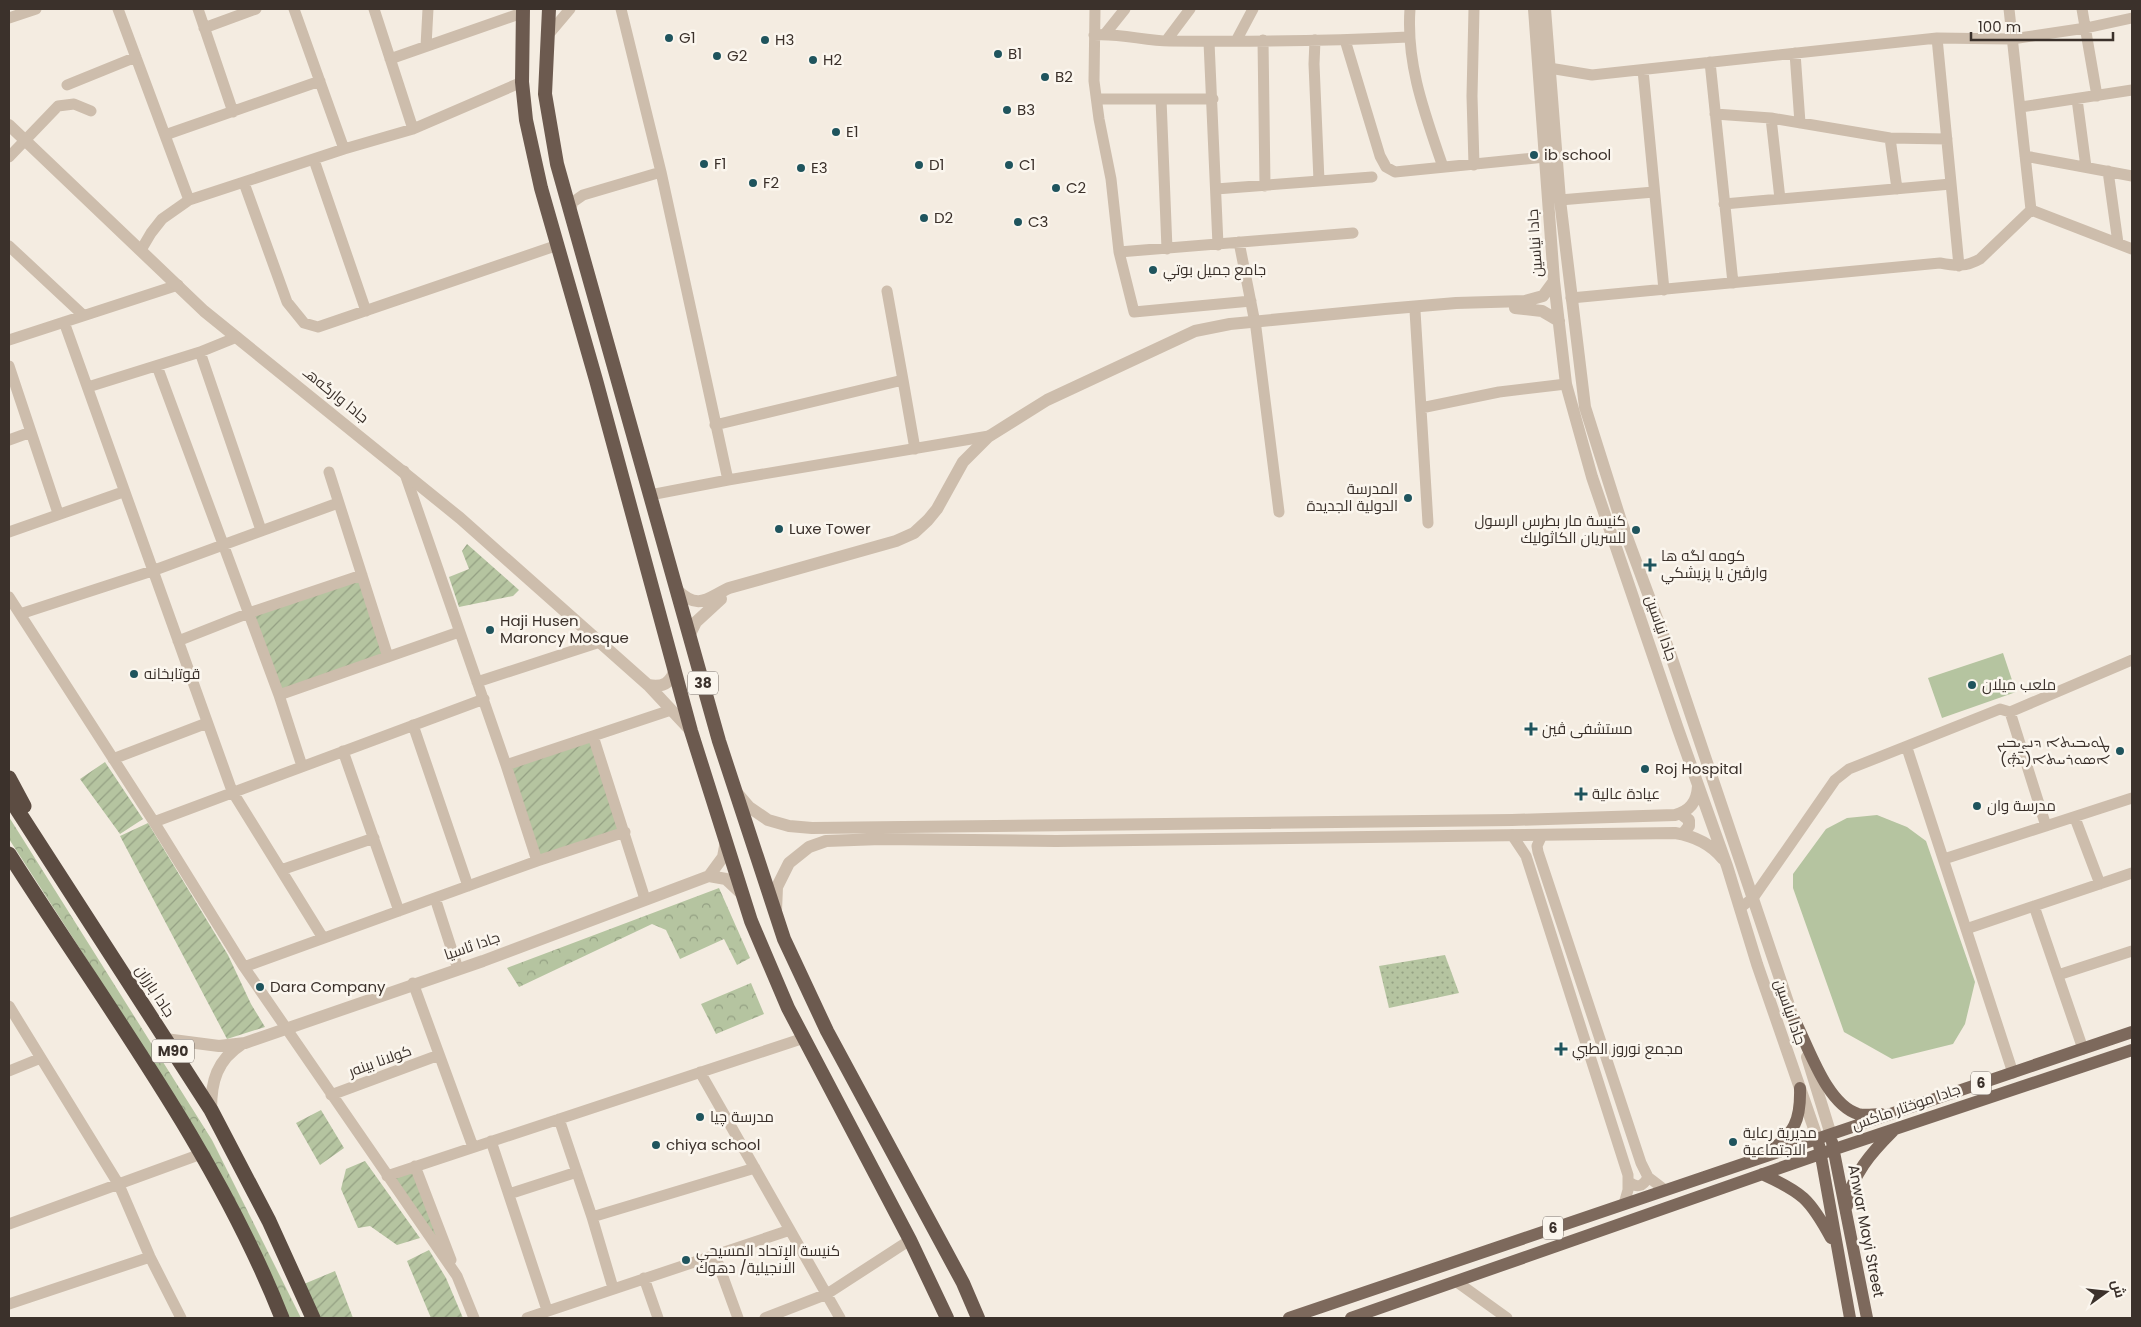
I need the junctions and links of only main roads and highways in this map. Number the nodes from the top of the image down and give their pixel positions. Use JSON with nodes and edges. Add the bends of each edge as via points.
{"nodes":[{"id":1,"x":550,"y":9,"type":"edge"},
{"id":2,"x":522,"y":11,"type":"edge"},
{"id":3,"x":624,"y":401,"type":"junction"},
{"id":4,"x":604,"y":407,"type":"junction"},
{"id":5,"x":633,"y":434,"type":"junction"},
{"id":6,"x":613,"y":441,"type":"junction"},
{"id":7,"x":9,"y":778,"type":"edge"},
{"id":8,"x":9,"y":797,"type":"edge"},
{"id":9,"x":9,"y":854,"type":"edge"},
{"id":10,"x":50,"y":862,"type":"junction"},
{"id":11,"x":9,"y":872,"type":"edge"},
{"id":12,"x":48,"y":917,"type":"junction"},
{"id":13,"x":1794,"y":1019,"type":"road end"},
{"id":14,"x":2132,"y":1032,"type":"edge"},
{"id":15,"x":2132,"y":1050,"type":"edge"},
{"id":16,"x":1800,"y":1088,"type":"road end"},
{"id":17,"x":1889,"y":1114,"type":"junction"},
{"id":18,"x":1896,"y":1128,"type":"junction"},
{"id":19,"x":1831,"y":1136,"type":"junction"},
{"id":20,"x":1818,"y":1140,"type":"junction"},
{"id":21,"x":1834,"y":1149,"type":"junction"},
{"id":22,"x":1820,"y":1154,"type":"junction"},
{"id":23,"x":1763,"y":1158,"type":"junction"},
{"id":24,"x":1762,"y":1174,"type":"junction"},
{"id":25,"x":1846,"y":1216,"type":"junction"},
{"id":26,"x":1836,"y":1248,"type":"junction"},
{"id":27,"x":282,"y":1318,"type":"edge"},
{"id":28,"x":313,"y":1318,"type":"edge"},
{"id":29,"x":946,"y":1318,"type":"edge"},
{"id":30,"x":978,"y":1318,"type":"edge"},
{"id":31,"x":1289,"y":1318,"type":"edge"},
{"id":32,"x":1351,"y":1318,"type":"edge"},
{"id":33,"x":1850,"y":1318,"type":"edge"},
{"id":34,"x":1867,"y":1318,"type":"edge"}],
"edges":[{"from":1,"to":3,"type":"highway","number":"38","via":[[545,94],[563,188]]},
{"from":2,"to":4,"type":"highway","number":"38","via":[[522,82],[526,120],[539,179]]},
{"from":3,"to":4,"type":"highway","via":[[622,409],[614,413]]},
{"from":3,"to":5,"type":"highway","number":"38"},
{"from":4,"to":6,"type":"highway","number":"38"},
{"from":5,"to":6,"type":"highway","via":[[622,430],[616,433]]},
{"from":5,"to":30,"type":"highway","number":"38","via":[[735,790],[784,939],[827,1031],[963,1283]]},
{"from":6,"to":29,"type":"highway","number":"38","via":[[691,731],[751,921],[804,1038],[910,1240]]},
{"from":7,"to":10,"type":"highway"},
{"from":8,"to":10,"type":"highway","name":"جادا بارزان","number":"M90"},
{"from":9,"to":12,"type":"highway","number":"M90"},
{"from":10,"to":28,"type":"highway","name":"جادا بارزان","number":"M90","via":[[211,1110],[269,1221]]},
{"from":11,"to":12,"type":"highway"},
{"from":12,"to":27,"type":"highway","number":"M90","via":[[201,1154],[246,1239]]},
{"from":13,"to":17,"type":"main road","via":[[1825,1083],[1839,1103],[1858,1114]]},
{"from":14,"to":17,"type":"main road","number":"6"},
{"from":15,"to":18,"type":"main road","name":"جادا موختار ماكس","number":"6"},
{"from":16,"to":23,"type":"main road","via":[[1798,1120],[1789,1136]]},
{"from":17,"to":19,"type":"main road","number":"6"},
{"from":18,"to":21,"type":"main road","name":"جادا موختار ماكس","number":"6"},
{"from":18,"to":25,"type":"main road","via":[[1862,1167],[1849,1195]]},
{"from":19,"to":20,"type":"main road","number":"6"},
{"from":19,"to":21,"type":"main road","name":"Anwar Mayi Street"},
{"from":20,"to":22,"type":"main road","name":"جادا نیاسین"},
{"from":20,"to":23,"type":"main road","number":"6"},
{"from":21,"to":22,"type":"main road","number":"6"},
{"from":21,"to":25,"type":"main road","name":"Anwar Mayi Street"},
{"from":22,"to":24,"type":"main road","number":"6"},
{"from":22,"to":26,"type":"main road","name":"Anwar Mayi Street"},
{"from":23,"to":31,"type":"main road","number":"6"},
{"from":24,"to":26,"type":"main road","via":[[1792,1188],[1807,1200],[1818,1212]]},
{"from":24,"to":32,"type":"main road","number":"6"},
{"from":25,"to":34,"type":"main road","name":"Anwar Mayi Street"},
{"from":26,"to":33,"type":"main road","name":"Anwar Mayi Street"}]}
